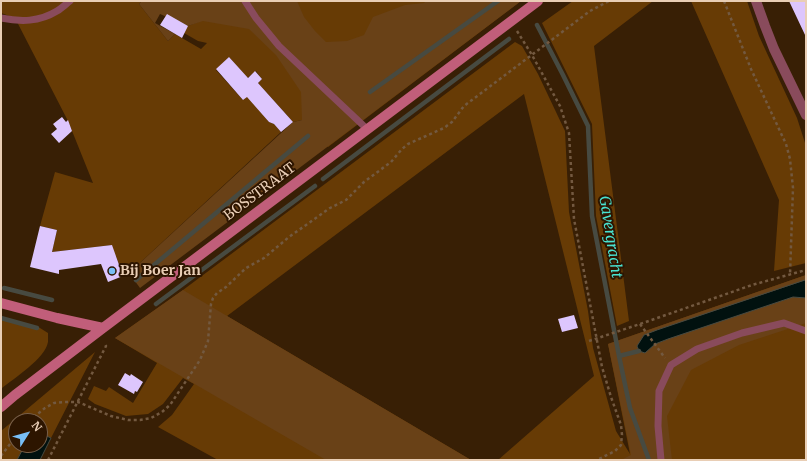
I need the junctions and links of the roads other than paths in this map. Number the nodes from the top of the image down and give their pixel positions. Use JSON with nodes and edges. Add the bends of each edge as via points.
{"nodes":[{"id":1,"x":70,"y":1,"type":"edge"},
{"id":2,"x":244,"y":1,"type":"edge"},
{"id":3,"x":538,"y":1,"type":"edge"},
{"id":4,"x":756,"y":1,"type":"edge"},
{"id":5,"x":1,"y":18,"type":"edge"},
{"id":6,"x":806,"y":115,"type":"edge"},
{"id":7,"x":367,"y":129,"type":"junction"},
{"id":8,"x":1,"y":303,"type":"edge"},
{"id":9,"x":99,"y":330,"type":"junction"},
{"id":10,"x":806,"y":331,"type":"edge"},
{"id":11,"x":1,"y":407,"type":"edge"},
{"id":12,"x":661,"y":460,"type":"edge"}],
"edges":[{"from":1,"to":5,"type":"lane","via":[[58,11],[42,18],[14,21]]},
{"from":2,"to":7,"type":"lane","via":[[279,46]]},
{"from":3,"to":7,"type":"street","name":"BOSSTRAAT"},
{"from":4,"to":6,"type":"street","via":[[774,48]]},
{"from":7,"to":9,"type":"street","name":"BOSSTRAAT"},
{"from":8,"to":9,"type":"street"},
{"from":9,"to":11,"type":"street","name":"BOSSTRAAT"},
{"from":10,"to":12,"type":"lane","via":[[784,323],[742,333],[696,348],[671,365],[659,391],[658,426]]}]}
